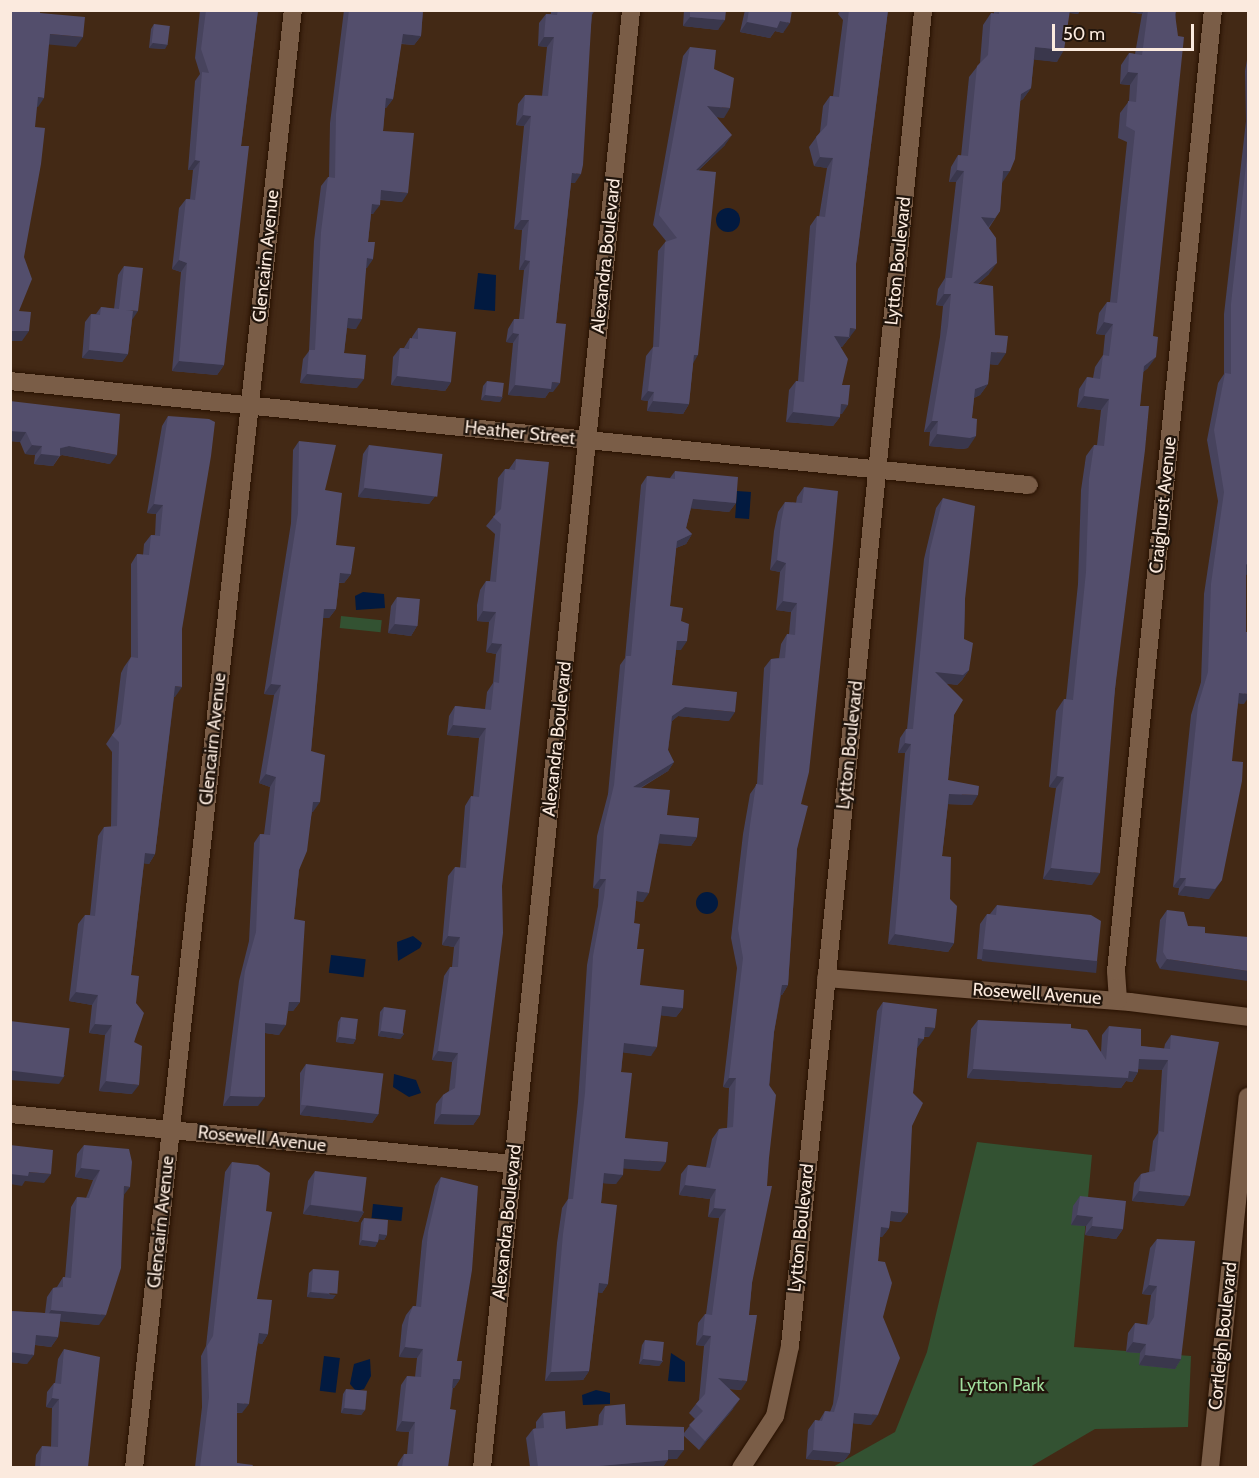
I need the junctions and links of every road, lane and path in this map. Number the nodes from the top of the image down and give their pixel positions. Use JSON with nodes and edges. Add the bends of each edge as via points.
{"nodes":[{"id":1,"x":292,"y":10,"type":"edge"},
{"id":2,"x":631,"y":10,"type":"edge"},
{"id":3,"x":923,"y":10,"type":"edge"},
{"id":4,"x":1213,"y":10,"type":"edge"},
{"id":5,"x":10,"y":381,"type":"edge"},
{"id":6,"x":249,"y":407,"type":"junction"},
{"id":7,"x":587,"y":440,"type":"junction"},
{"id":8,"x":877,"y":470,"type":"junction"},
{"id":9,"x":1029,"y":485,"type":"dead end"},
{"id":10,"x":826,"y":978,"type":"junction"},
{"id":11,"x":1118,"y":1000,"type":"junction"},
{"id":12,"x":1248,"y":1017,"type":"edge"},
{"id":13,"x":1248,"y":1097,"type":"edge"},
{"id":14,"x":10,"y":1114,"type":"edge"},
{"id":15,"x":171,"y":1130,"type":"junction"},
{"id":16,"x":513,"y":1164,"type":"junction"},
{"id":17,"x":134,"y":1467,"type":"edge"},
{"id":18,"x":482,"y":1467,"type":"edge"},
{"id":19,"x":741,"y":1467,"type":"edge"},
{"id":20,"x":1210,"y":1467,"type":"edge"}],
"edges":[{"from":1,"to":6,"type":"street","name":"Glencairn Avenue"},
{"from":2,"to":7,"type":"street","name":"Alexandra Boulevard"},
{"from":3,"to":8,"type":"street","name":"Lytton Boulevard"},
{"from":4,"to":11,"type":"street","name":"Craighurst Avenue","via":[[1116,971]]},
{"from":5,"to":6,"type":"street","name":"Heather Street"},
{"from":6,"to":7,"type":"street","name":"Heather Street"},
{"from":6,"to":15,"type":"street","name":"Glencairn Avenue"},
{"from":7,"to":8,"type":"street","name":"Heather Street"},
{"from":7,"to":16,"type":"street","name":"Alexandra Boulevard"},
{"from":8,"to":9,"type":"street","name":"Heather Street"},
{"from":8,"to":10,"type":"street","name":"Lytton Boulevard"},
{"from":10,"to":11,"type":"street","name":"Rosewell Avenue"},
{"from":10,"to":19,"type":"street","name":"Lytton Boulevard","via":[[783,1387],[761,1443]]},
{"from":11,"to":12,"type":"street","name":"Rosewell Avenue"},
{"from":13,"to":20,"type":"street","name":"Cortleigh Boulevard"},
{"from":14,"to":15,"type":"street","name":"Rosewell Avenue"},
{"from":15,"to":16,"type":"street","name":"Rosewell Avenue"},
{"from":15,"to":17,"type":"street","name":"Glencairn Avenue"},
{"from":16,"to":18,"type":"street","name":"Alexandra Boulevard"}]}
